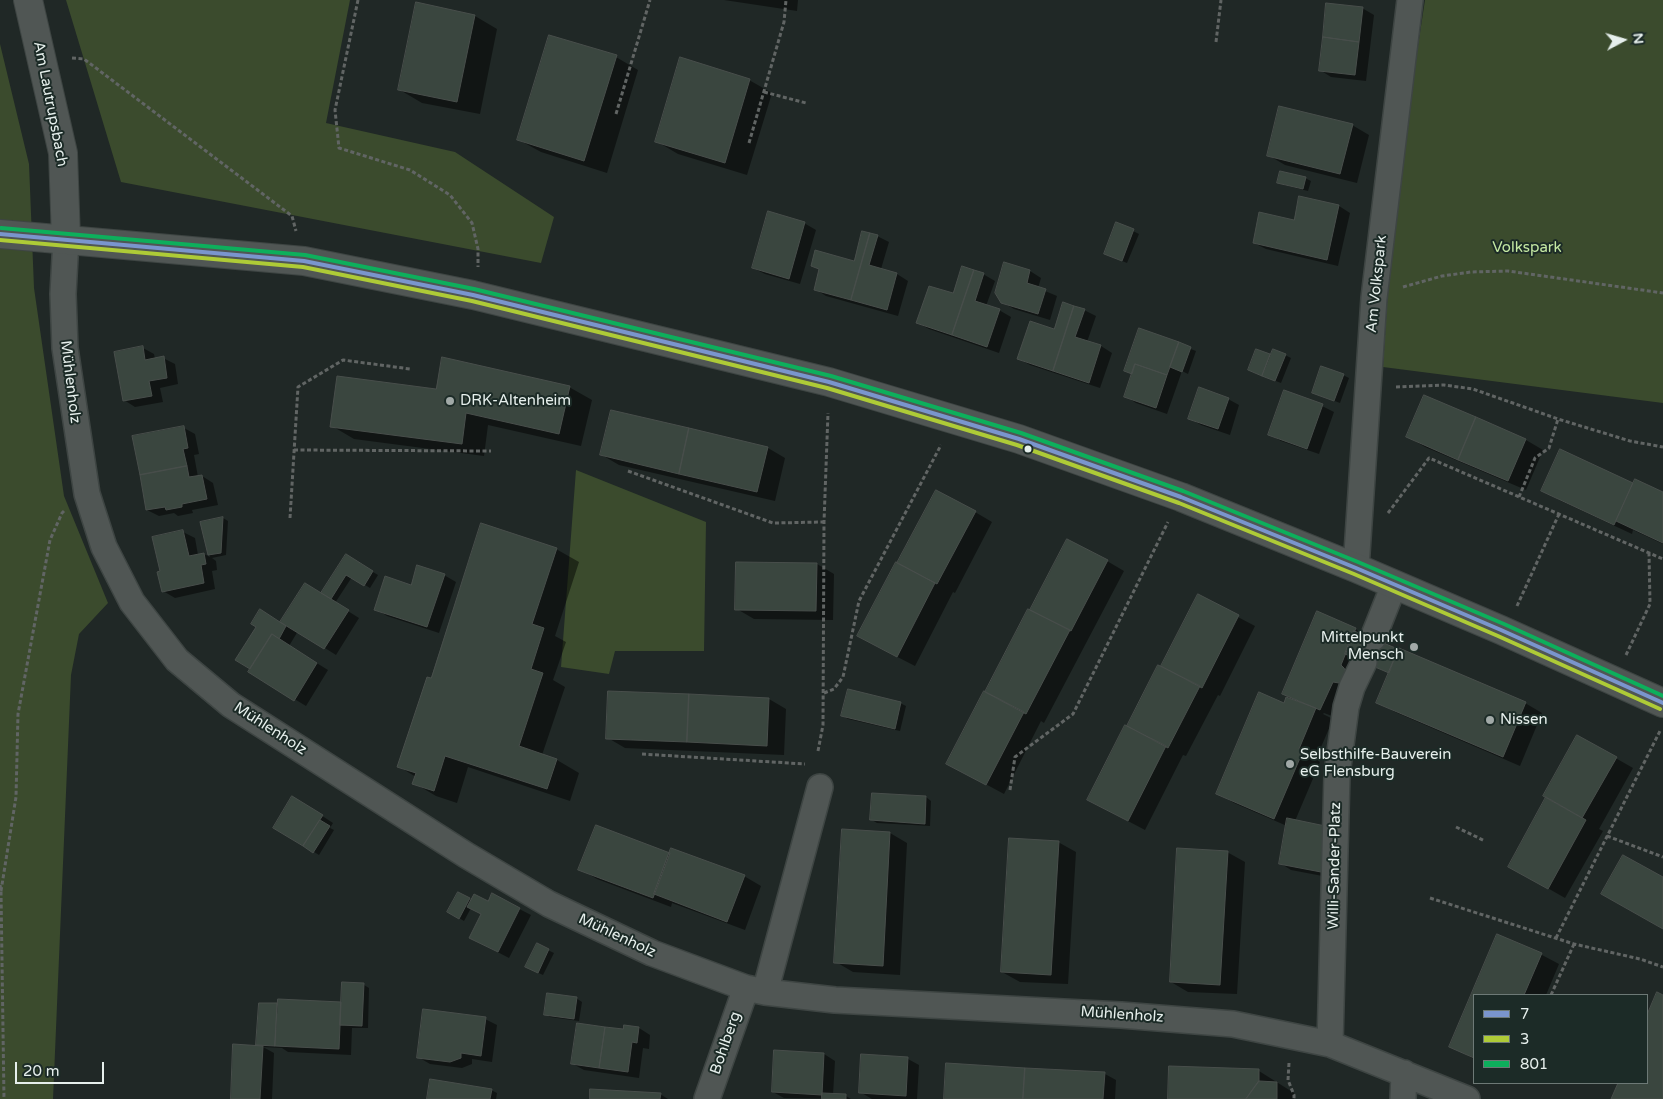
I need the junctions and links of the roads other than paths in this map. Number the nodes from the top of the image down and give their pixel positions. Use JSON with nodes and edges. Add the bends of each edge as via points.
{"nodes":[{"id":1,"x":28,"y":0,"type":"edge"},
{"id":2,"x":1410,"y":0,"type":"edge"},
{"id":3,"x":0,"y":234,"type":"edge"},
{"id":4,"x":66,"y":239,"type":"junction"},
{"id":5,"x":1356,"y":568,"type":"junction"},
{"id":6,"x":1394,"y":585,"type":"junction"},
{"id":7,"x":1373,"y":638,"type":"dead end"},
{"id":8,"x":1364,"y":662,"type":"dead end"},
{"id":9,"x":1663,"y":703,"type":"edge"},
{"id":10,"x":820,"y":787,"type":"dead end"},
{"id":11,"x":756,"y":990,"type":"junction"},
{"id":12,"x":1330,"y":1044,"type":"junction"},
{"id":13,"x":1404,"y":1073,"type":"junction"},
{"id":14,"x":707,"y":1099,"type":"edge"},
{"id":15,"x":1403,"y":1099,"type":"edge"},
{"id":16,"x":1467,"y":1099,"type":"edge"}],
"edges":[{"from":1,"to":4,"type":"main road","name":"Am Lautrupsbach","via":[[63,153]]},
{"from":2,"to":5,"type":"street","name":"Am Volkspark","via":[[1374,298]]},
{"from":3,"to":4,"type":"main road"},
{"from":4,"to":5,"type":"main road","via":[[304,261],[473,294],[829,382],[1019,440],[1181,497]]},
{"from":4,"to":11,"type":"street","name":"Mühlenholz","via":[[65,348],[87,494],[104,547],[132,602],[177,660],[231,705],[549,904],[652,953]]},
{"from":5,"to":6,"type":"main road"},
{"from":6,"to":7,"type":"street"},
{"from":6,"to":9,"type":"main road"},
{"from":8,"to":12,"type":"street","name":"Willi-Sander-Platz","via":[[1346,707],[1337,774]]},
{"from":10,"to":11,"type":"street"},
{"from":11,"to":12,"type":"street","name":"Mühlenholz","via":[[835,1000],[1224,1023]]},
{"from":11,"to":14,"type":"street","name":"Bohlberg"},
{"from":12,"to":13,"type":"street","name":"Mühlenholz"},
{"from":13,"to":15,"type":"street"},
{"from":13,"to":16,"type":"street","name":"Mühlenholz"}]}
